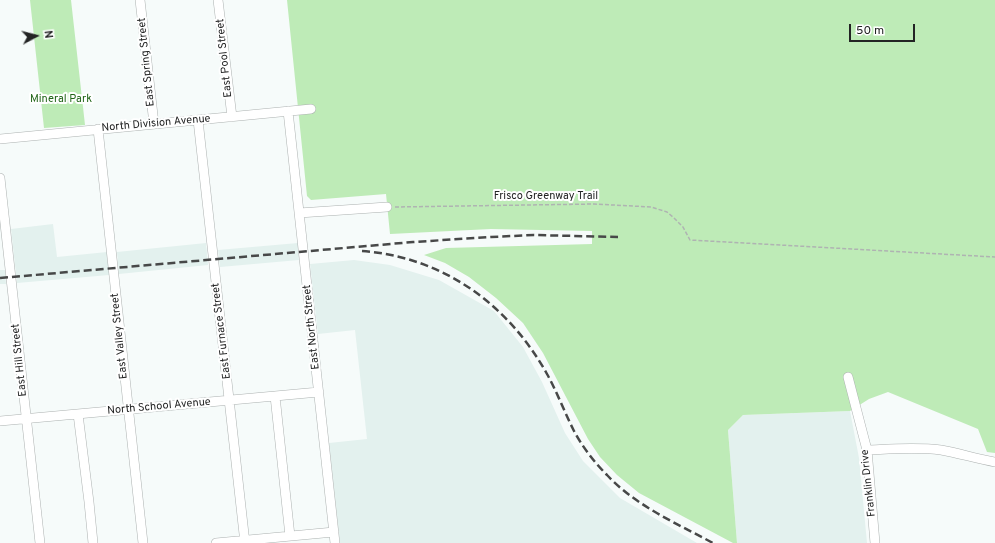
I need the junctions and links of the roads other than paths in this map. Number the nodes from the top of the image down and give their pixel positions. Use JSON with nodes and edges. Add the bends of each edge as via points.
{"nodes":[{"id":1,"x":140,"y":0,"type":"edge"},
{"id":2,"x":218,"y":0,"type":"edge"},
{"id":3,"x":311,"y":109,"type":"dead end"},
{"id":4,"x":288,"y":111,"type":"junction"},
{"id":5,"x":232,"y":117,"type":"junction"},
{"id":6,"x":198,"y":120,"type":"junction"},
{"id":7,"x":154,"y":124,"type":"junction"},
{"id":8,"x":98,"y":129,"type":"junction"},
{"id":9,"x":0,"y":139,"type":"edge"},
{"id":10,"x":0,"y":178,"type":"edge"},
{"id":11,"x":387,"y":207,"type":"road end"},
{"id":12,"x":299,"y":213,"type":"junction"},
{"id":13,"x":848,"y":377,"type":"dead end"},
{"id":14,"x":319,"y":392,"type":"junction"},
{"id":15,"x":275,"y":396,"type":"junction"},
{"id":16,"x":230,"y":400,"type":"junction"},
{"id":17,"x":128,"y":410,"type":"junction"},
{"id":18,"x":78,"y":414,"type":"junction"},
{"id":19,"x":26,"y":419,"type":"junction"},
{"id":20,"x":0,"y":421,"type":"edge"},
{"id":21,"x":867,"y":450,"type":"junction"},
{"id":22,"x":995,"y":462,"type":"edge"},
{"id":23,"x":334,"y":532,"type":"junction"},
{"id":24,"x":290,"y":536,"type":"junction"},
{"id":25,"x":245,"y":542,"type":"edge"},
{"id":26,"x":40,"y":543,"type":"edge"},
{"id":27,"x":93,"y":543,"type":"edge"},
{"id":28,"x":143,"y":543,"type":"edge"},
{"id":29,"x":216,"y":543,"type":"edge"},
{"id":30,"x":335,"y":543,"type":"edge"},
{"id":31,"x":875,"y":543,"type":"edge"}],
"edges":[{"from":1,"to":7,"type":"street","name":"East Spring Street"},
{"from":2,"to":5,"type":"street","name":"East Pool Street"},
{"from":3,"to":4,"type":"street","name":"North Division Avenue"},
{"from":4,"to":5,"type":"street","name":"North Division Avenue"},
{"from":4,"to":12,"type":"street","name":"East North Street"},
{"from":5,"to":6,"type":"street","name":"North Division Avenue"},
{"from":6,"to":7,"type":"street","name":"North Division Avenue"},
{"from":6,"to":16,"type":"street","name":"East Furnace Street"},
{"from":7,"to":8,"type":"street","name":"North Division Avenue"},
{"from":8,"to":9,"type":"street","name":"North Division Avenue"},
{"from":8,"to":17,"type":"street","name":"East Valley Street"},
{"from":10,"to":19,"type":"street","name":"East Hill Street"},
{"from":11,"to":12,"type":"street"},
{"from":12,"to":14,"type":"street","name":"East North Street"},
{"from":13,"to":21,"type":"street","name":"Franklin Drive"},
{"from":14,"to":15,"type":"street","name":"North School Avenue"},
{"from":14,"to":23,"type":"street","name":"East North Street"},
{"from":15,"to":16,"type":"street","name":"North School Avenue"},
{"from":15,"to":24,"type":"street"},
{"from":16,"to":17,"type":"street","name":"North School Avenue"},
{"from":16,"to":25,"type":"street","name":"East Furnace Street"},
{"from":17,"to":18,"type":"street","name":"North School Avenue"},
{"from":17,"to":28,"type":"street","name":"East Valley Street"},
{"from":18,"to":19,"type":"street","name":"North School Avenue"},
{"from":18,"to":27,"type":"street"},
{"from":19,"to":20,"type":"street","name":"North School Avenue"},
{"from":19,"to":26,"type":"street","name":"East Hill Street"},
{"from":21,"to":22,"type":"street","via":[[926,449]]},
{"from":21,"to":31,"type":"street","name":"Franklin Drive"},
{"from":23,"to":24,"type":"street"},
{"from":23,"to":30,"type":"street","name":"East North Street"},
{"from":24,"to":25,"type":"street"},
{"from":25,"to":29,"type":"street"}]}
